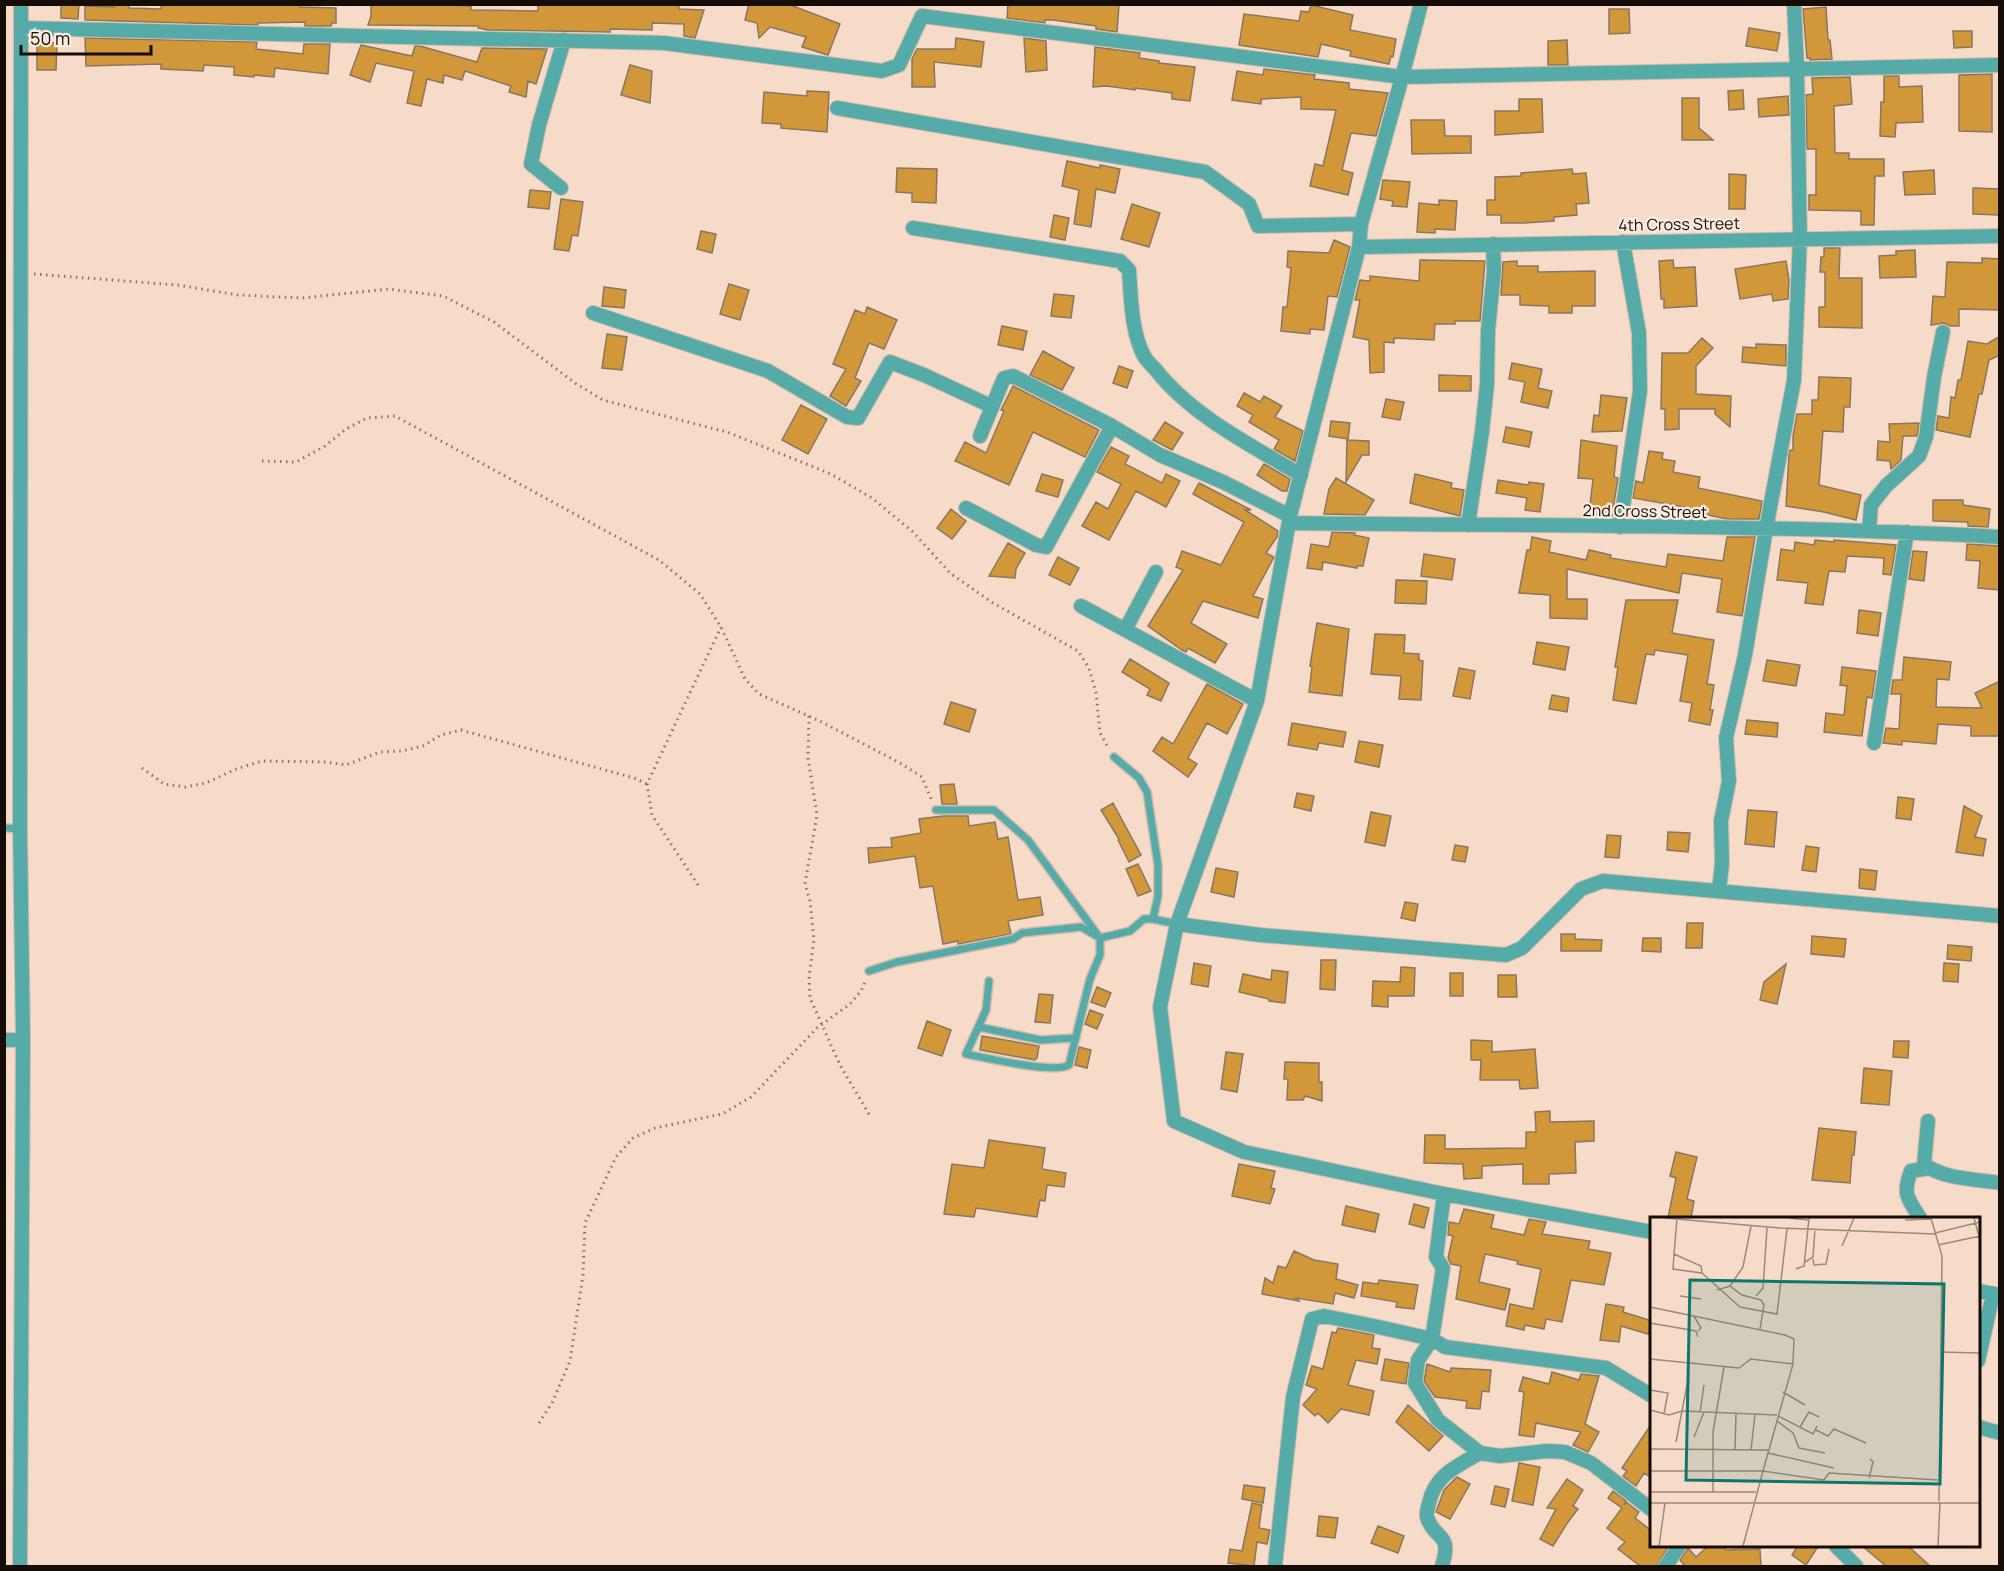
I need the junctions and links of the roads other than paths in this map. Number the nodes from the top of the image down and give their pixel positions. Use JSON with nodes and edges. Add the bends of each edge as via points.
{"nodes":[{"id":1,"x":21,"y":4,"type":"edge"},
{"id":2,"x":1421,"y":4,"type":"edge"},
{"id":3,"x":1794,"y":4,"type":"edge"},
{"id":4,"x":22,"y":28,"type":"junction"},
{"id":5,"x":564,"y":40,"type":"junction"},
{"id":6,"x":2000,"y":65,"type":"edge"},
{"id":7,"x":1797,"y":69,"type":"junction"},
{"id":8,"x":1402,"y":77,"type":"junction"},
{"id":9,"x":837,"y":108,"type":"dead end"},
{"id":10,"x":561,"y":189,"type":"dead end"},
{"id":11,"x":1361,"y":224,"type":"junction"},
{"id":12,"x":913,"y":228,"type":"dead end"},
{"id":13,"x":2000,"y":236,"type":"edge"},
{"id":14,"x":1800,"y":238,"type":"junction"},
{"id":15,"x":1623,"y":242,"type":"junction"},
{"id":16,"x":1493,"y":244,"type":"junction"},
{"id":17,"x":1359,"y":247,"type":"junction"},
{"id":18,"x":593,"y":313,"type":"dead end"},
{"id":19,"x":1943,"y":332,"type":"dead end"},
{"id":20,"x":991,"y":406,"type":"junction"},
{"id":21,"x":1112,"y":426,"type":"junction"},
{"id":22,"x":980,"y":435,"type":"dead end"},
{"id":23,"x":1301,"y":475,"type":"junction"},
{"id":24,"x":966,"y":508,"type":"dead end"},
{"id":25,"x":1290,"y":519,"type":"junction"},
{"id":26,"x":1468,"y":525,"type":"junction"},
{"id":27,"x":1620,"y":527,"type":"junction"},
{"id":28,"x":1766,"y":529,"type":"junction"},
{"id":29,"x":1869,"y":531,"type":"junction"},
{"id":30,"x":1907,"y":532,"type":"junction"},
{"id":31,"x":2000,"y":537,"type":"edge"},
{"id":32,"x":1156,"y":572,"type":"dead end"},
{"id":33,"x":1081,"y":606,"type":"dead end"},
{"id":34,"x":1125,"y":630,"type":"junction"},
{"id":35,"x":1257,"y":701,"type":"junction"},
{"id":36,"x":1874,"y":743,"type":"dead end"},
{"id":37,"x":1114,"y":757,"type":"road end"},
{"id":38,"x":936,"y":810,"type":"road end"},
{"id":39,"x":4,"y":828,"type":"edge"},
{"id":40,"x":20,"y":829,"type":"junction"},
{"id":41,"x":1719,"y":891,"type":"junction"},
{"id":42,"x":2000,"y":916,"type":"edge"},
{"id":43,"x":1153,"y":918,"type":"junction"},
{"id":44,"x":1177,"y":924,"type":"junction"},
{"id":45,"x":1100,"y":938,"type":"junction"},
{"id":46,"x":869,"y":971,"type":"road end"},
{"id":47,"x":989,"y":981,"type":"dead end"},
{"id":48,"x":979,"y":1027,"type":"junction"},
{"id":49,"x":1076,"y":1038,"type":"junction"},
{"id":50,"x":4,"y":1040,"type":"edge"},
{"id":51,"x":23,"y":1040,"type":"junction"},
{"id":52,"x":1928,"y":1121,"type":"dead end"},
{"id":53,"x":1929,"y":1168,"type":"junction"},
{"id":54,"x":2000,"y":1183,"type":"edge"},
{"id":55,"x":1444,"y":1194,"type":"junction"},
{"id":56,"x":1919,"y":1217,"type":"edge"},
{"id":57,"x":1650,"y":1232,"type":"edge"},
{"id":58,"x":1980,"y":1291,"type":"edge"},
{"id":59,"x":1996,"y":1294,"type":"edge"},
{"id":60,"x":1432,"y":1339,"type":"junction"},
{"id":61,"x":1980,"y":1354,"type":"edge"},
{"id":62,"x":1650,"y":1395,"type":"edge"},
{"id":63,"x":1980,"y":1427,"type":"edge"},
{"id":64,"x":2000,"y":1432,"type":"edge"},
{"id":65,"x":1480,"y":1454,"type":"junction"},
{"id":66,"x":1650,"y":1508,"type":"edge"},
{"id":67,"x":1678,"y":1547,"type":"edge"},
{"id":68,"x":1838,"y":1547,"type":"edge"},
{"id":69,"x":20,"y":1566,"type":"edge"},
{"id":70,"x":1275,"y":1566,"type":"edge"},
{"id":71,"x":1442,"y":1566,"type":"edge"},
{"id":72,"x":1666,"y":1566,"type":"edge"},
{"id":73,"x":1856,"y":1566,"type":"edge"}],
"edges":[{"from":1,"to":4,"type":"street"},
{"from":2,"to":8,"type":"street"},
{"from":3,"to":7,"type":"street"},
{"from":4,"to":5,"type":"street"},
{"from":4,"to":40,"type":"street"},
{"from":5,"to":8,"type":"street","via":[[664,43],[882,71],[899,65],[922,16]]},
{"from":5,"to":10,"type":"street","via":[[531,164]]},
{"from":6,"to":7,"type":"street"},
{"from":7,"to":8,"type":"street"},
{"from":7,"to":14,"type":"street"},
{"from":8,"to":11,"type":"street"},
{"from":9,"to":11,"type":"street","via":[[1205,172],[1250,204],[1258,226]]},
{"from":11,"to":17,"type":"street"},
{"from":12,"to":23,"type":"street","via":[[1120,261],[1129,270],[1133,318],[1144,356],[1167,385],[1226,429]]},
{"from":13,"to":14,"type":"street","name":"4th Cross Street"},
{"from":14,"to":15,"type":"street","name":"4th Cross Street"},
{"from":14,"to":28,"type":"street","via":[[1794,380]]},
{"from":15,"to":16,"type":"street","name":"4th Cross Street"},
{"from":15,"to":27,"type":"street","via":[[1639,333],[1640,391]]},
{"from":16,"to":17,"type":"street","name":"4th Cross Street"},
{"from":16,"to":26,"type":"street","via":[[1487,384]]},
{"from":17,"to":23,"type":"street"},
{"from":18,"to":20,"type":"street","via":[[768,371],[847,417],[858,418],[890,362]]},
{"from":19,"to":29,"type":"street","via":[[1926,436],[1919,456],[1871,505]]},
{"from":20,"to":21,"type":"street","via":[[1004,378],[1013,376]]},
{"from":20,"to":22,"type":"street"},
{"from":21,"to":24,"type":"street","via":[[1046,547],[1036,546]]},
{"from":21,"to":25,"type":"street","via":[[1160,455],[1223,482]]},
{"from":23,"to":25,"type":"street"},
{"from":25,"to":26,"type":"street","name":"2nd Cross Street"},
{"from":25,"to":35,"type":"street"},
{"from":26,"to":27,"type":"street","name":"2nd Cross Street"},
{"from":27,"to":28,"type":"street","name":"2nd Cross Street"},
{"from":28,"to":29,"type":"street","name":"2nd Cross Street"},
{"from":28,"to":41,"type":"street","via":[[1745,655],[1726,738],[1729,781],[1722,821]]},
{"from":29,"to":30,"type":"street","name":"2nd Cross Street"},
{"from":30,"to":31,"type":"street","name":"2nd Cross Street"},
{"from":30,"to":36,"type":"street"},
{"from":32,"to":34,"type":"street"},
{"from":33,"to":34,"type":"street"},
{"from":34,"to":35,"type":"street"},
{"from":35,"to":44,"type":"street"},
{"from":37,"to":43,"type":"lane","via":[[1139,778],[1147,792],[1158,865]]},
{"from":38,"to":45,"type":"lane","via":[[994,810],[1028,840]]},
{"from":39,"to":40,"type":"lane"},
{"from":40,"to":51,"type":"street"},
{"from":41,"to":42,"type":"street"},
{"from":41,"to":44,"type":"street","via":[[1603,881],[1581,889],[1522,948],[1506,956]]},
{"from":43,"to":44,"type":"lane"},
{"from":43,"to":45,"type":"lane","via":[[1144,919],[1130,931]]},
{"from":44,"to":55,"type":"street","via":[[1160,1007],[1174,1121],[1244,1152]]},
{"from":45,"to":46,"type":"lane","via":[[1081,927],[1022,933],[1013,939]]},
{"from":45,"to":49,"type":"lane","via":[[1100,954]]},
{"from":47,"to":48,"type":"lane","via":[[987,1010]]},
{"from":48,"to":49,"type":"lane","via":[[1040,1040]]},
{"from":48,"to":49,"type":"lane","via":[[966,1054],[1048,1068],[1069,1065]]},
{"from":50,"to":51,"type":"street"},
{"from":51,"to":69,"type":"street"},
{"from":52,"to":53,"type":"street","via":[[1923,1156]]},
{"from":53,"to":54,"type":"street"},
{"from":53,"to":56,"type":"street","via":[[1911,1171],[1905,1184],[1906,1197]]},
{"from":55,"to":57,"type":"street"},
{"from":55,"to":60,"type":"street","via":[[1436,1257],[1443,1268]]},
{"from":58,"to":59,"type":"street"},
{"from":59,"to":61,"type":"street"},
{"from":60,"to":62,"type":"street","via":[[1445,1347],[1606,1368]]},
{"from":60,"to":65,"type":"street","via":[[1418,1360],[1415,1383],[1438,1420]]},
{"from":60,"to":70,"type":"street","via":[[1324,1316],[1312,1319],[1293,1398]]},
{"from":63,"to":64,"type":"street"},
{"from":65,"to":66,"type":"street","via":[[1565,1452],[1592,1463]]},
{"from":65,"to":71,"type":"street","via":[[1441,1477],[1430,1497],[1426,1515],[1443,1537],[1446,1551]]},
{"from":67,"to":72,"type":"street"},
{"from":68,"to":73,"type":"street"}]}
